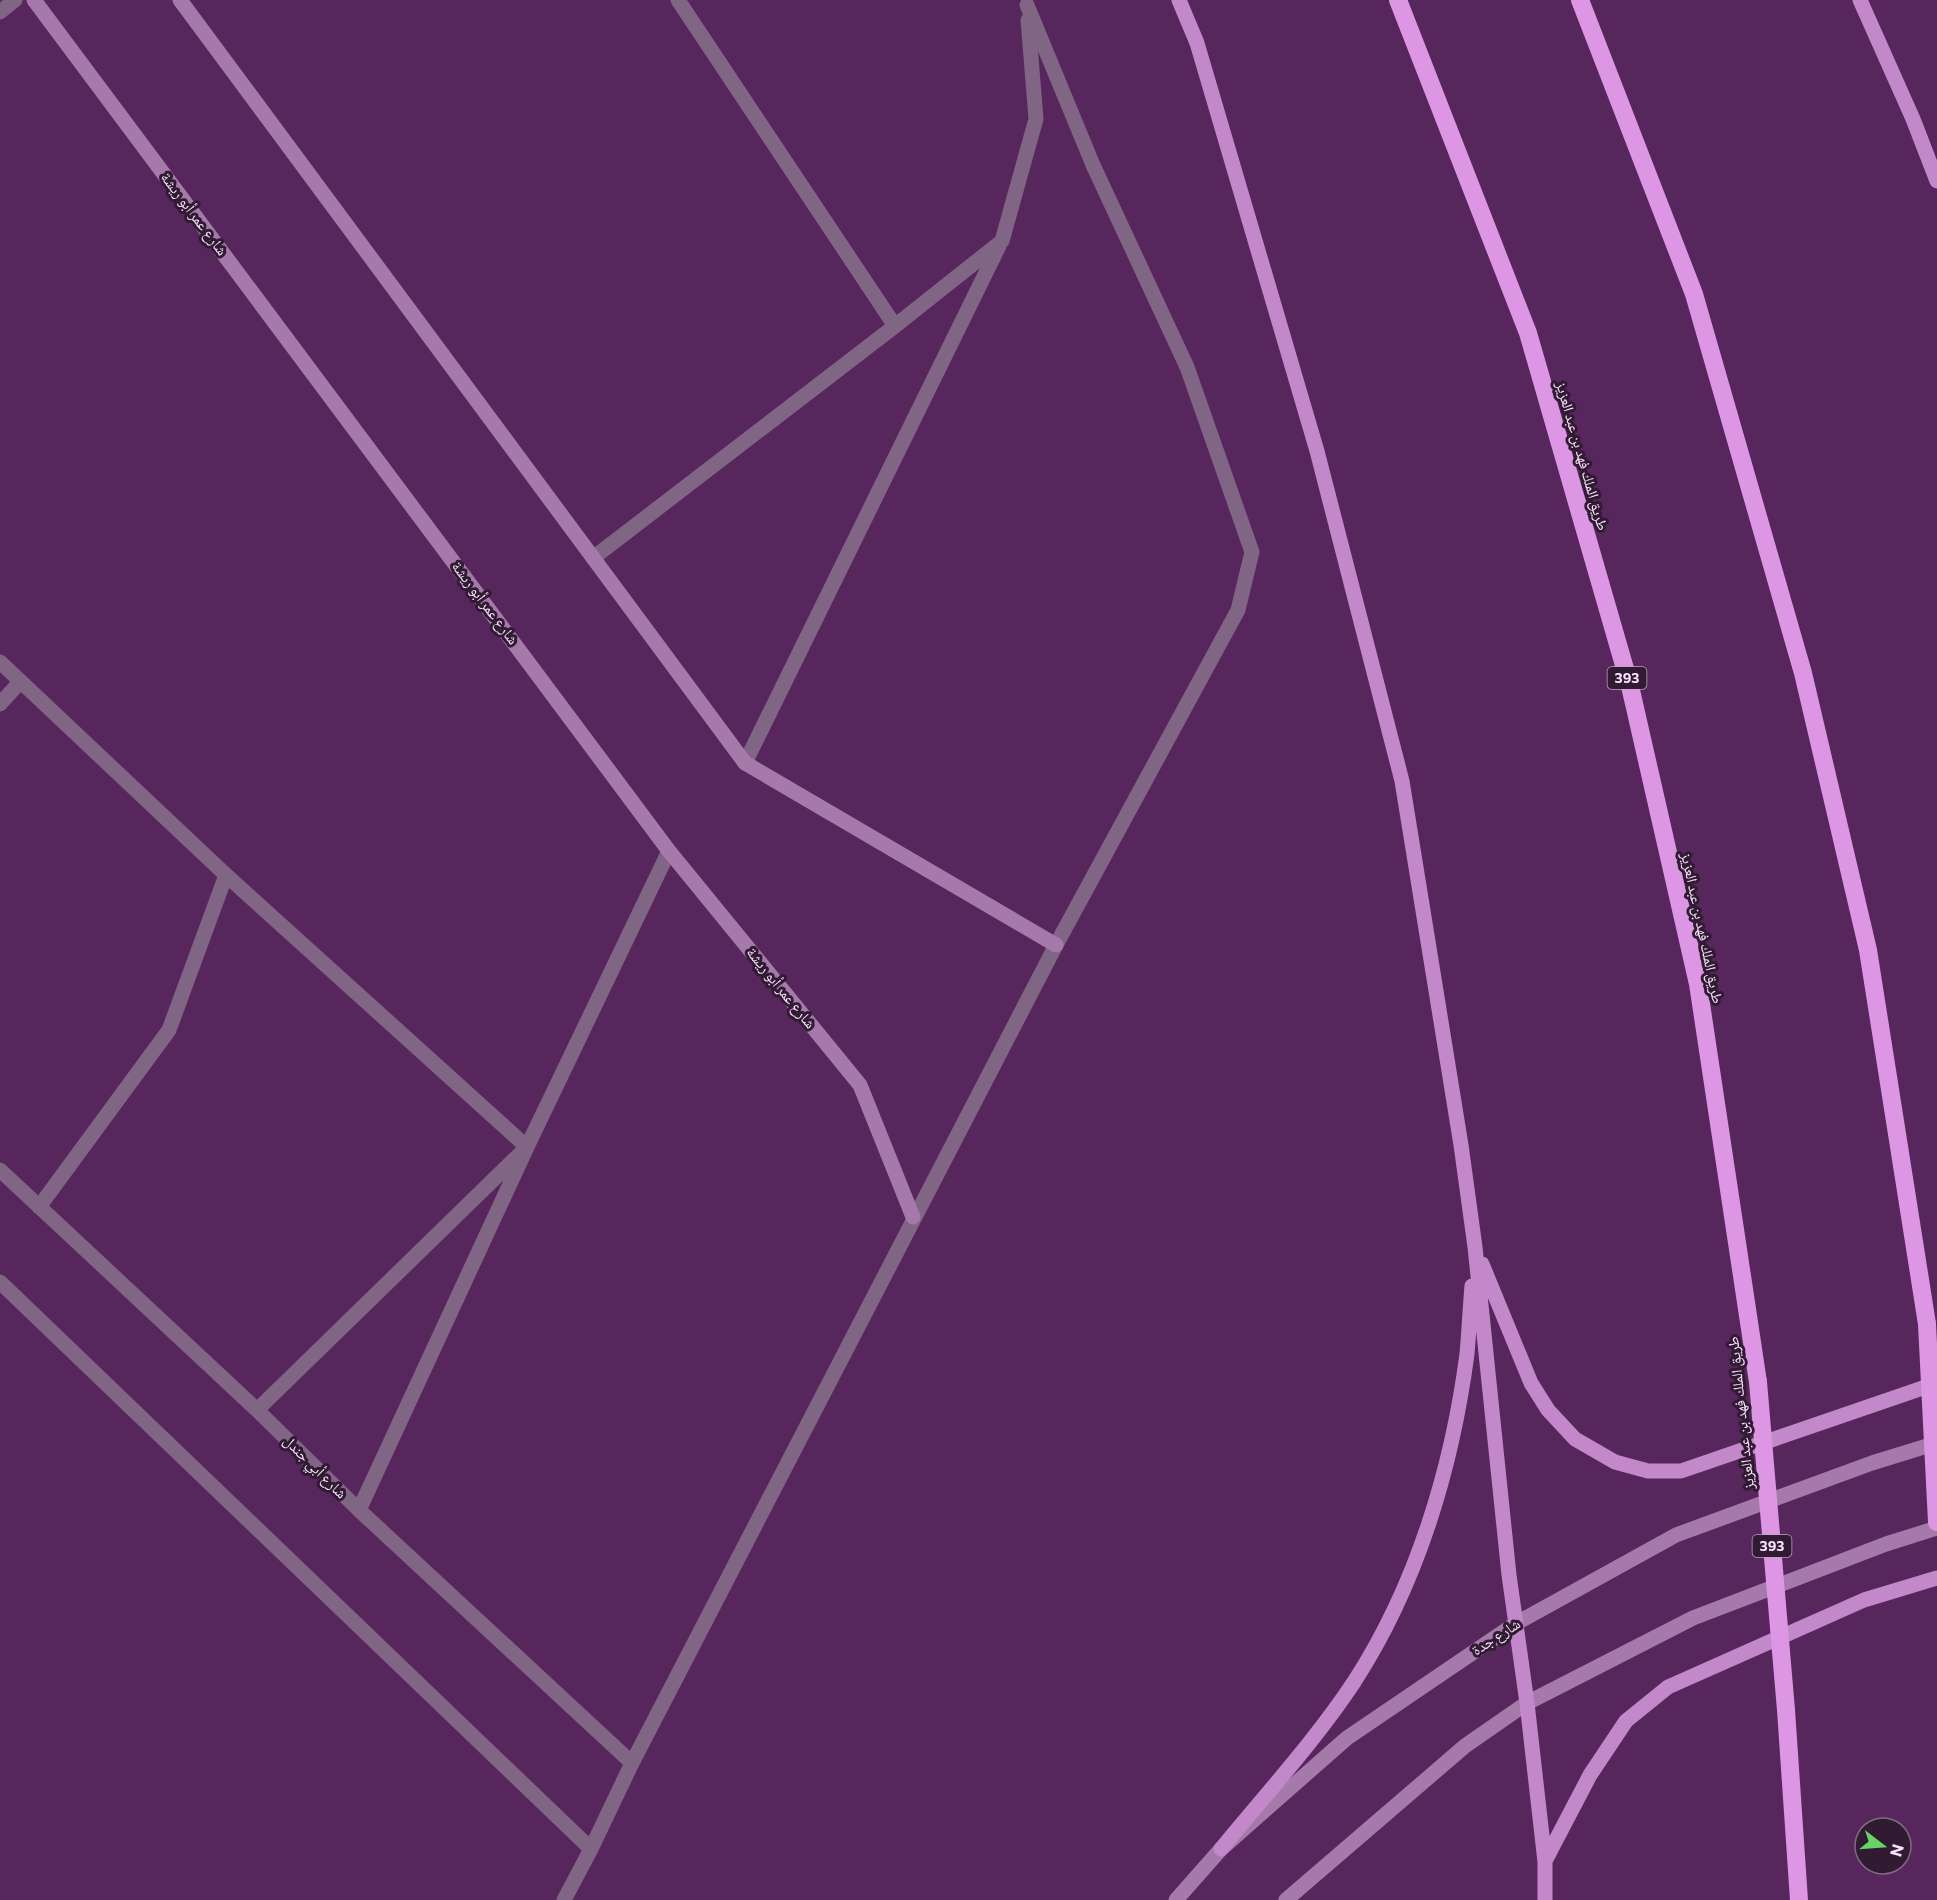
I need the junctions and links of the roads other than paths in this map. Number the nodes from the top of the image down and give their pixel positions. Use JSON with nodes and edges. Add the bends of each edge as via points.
{"nodes":[{"id":1,"x":15,"y":0,"type":"edge"},
{"id":2,"x":34,"y":0,"type":"edge"},
{"id":3,"x":180,"y":0,"type":"edge"},
{"id":4,"x":678,"y":0,"type":"edge"},
{"id":5,"x":1179,"y":0,"type":"edge"},
{"id":6,"x":1398,"y":0,"type":"edge"},
{"id":7,"x":1580,"y":0,"type":"edge"},
{"id":8,"x":1860,"y":0,"type":"edge"},
{"id":9,"x":1026,"y":3,"type":"edge"},
{"id":10,"x":0,"y":12,"type":"edge"},
{"id":11,"x":1937,"y":181,"type":"edge"},
{"id":12,"x":1002,"y":241,"type":"junction"},
{"id":13,"x":895,"y":326,"type":"junction"},
{"id":14,"x":593,"y":558,"type":"junction"},
{"id":15,"x":0,"y":662,"type":"edge"},
{"id":16,"x":20,"y":682,"type":"junction"},
{"id":17,"x":0,"y":704,"type":"edge"},
{"id":18,"x":745,"y":763,"type":"junction"},
{"id":19,"x":669,"y":850,"type":"junction"},
{"id":20,"x":226,"y":875,"type":"junction"},
{"id":21,"x":1056,"y":945,"type":"junction"},
{"id":22,"x":527,"y":1147,"type":"junction"},
{"id":23,"x":0,"y":1170,"type":"edge"},
{"id":24,"x":39,"y":1207,"type":"junction"},
{"id":25,"x":913,"y":1217,"type":"junction"},
{"id":26,"x":1475,"y":1247,"type":"junction"},
{"id":27,"x":0,"y":1282,"type":"edge"},
{"id":28,"x":1937,"y":1383,"type":"edge"},
{"id":29,"x":257,"y":1410,"type":"junction"},
{"id":30,"x":1937,"y":1443,"type":"edge"},
{"id":31,"x":359,"y":1510,"type":"junction"},
{"id":32,"x":1937,"y":1522,"type":"edge"},
{"id":33,"x":1937,"y":1528,"type":"edge"},
{"id":34,"x":1937,"y":1578,"type":"edge"},
{"id":35,"x":1515,"y":1624,"type":"junction"},
{"id":36,"x":1527,"y":1703,"type":"junction"},
{"id":37,"x":632,"y":1763,"type":"junction"},
{"id":38,"x":591,"y":1849,"type":"junction"},
{"id":39,"x":1221,"y":1849,"type":"junction"},
{"id":40,"x":1545,"y":1862,"type":"junction"},
{"id":41,"x":564,"y":1900,"type":"edge"},
{"id":42,"x":1176,"y":1900,"type":"edge"},
{"id":43,"x":1286,"y":1900,"type":"edge"},
{"id":44,"x":1545,"y":1900,"type":"edge"},
{"id":45,"x":1799,"y":1900,"type":"edge"}],
"edges":[{"from":1,"to":10,"type":"street"},
{"from":2,"to":19,"type":"street","name":"شارع عمر أبو ريشة"},
{"from":3,"to":14,"type":"street"},
{"from":4,"to":13,"type":"street"},
{"from":5,"to":26,"type":"main road","via":[[1197,43],[1317,451],[1402,781]]},
{"from":6,"to":45,"type":"highway","name":"طريق الملك فهد بن عبد العزيز","number":"393","bridge":true,"via":[[1528,333],[1630,686],[1698,984],[1758,1382]]},
{"from":7,"to":32,"type":"highway","bridge":true,"via":[[1694,294],[1803,673],[1868,950],[1927,1324]]},
{"from":8,"to":11,"type":"main road"},
{"from":9,"to":12,"type":"street","via":[[1036,119]]},
{"from":9,"to":21,"type":"street","via":[[1093,165],[1187,367],[1252,552],[1238,610]]},
{"from":12,"to":13,"type":"street"},
{"from":12,"to":18,"type":"street"},
{"from":13,"to":14,"type":"street"},
{"from":14,"to":18,"type":"street"},
{"from":15,"to":16,"type":"street"},
{"from":16,"to":17,"type":"street"},
{"from":16,"to":20,"type":"street"},
{"from":18,"to":21,"type":"street"},
{"from":19,"to":22,"type":"street"},
{"from":19,"to":25,"type":"street","name":"شارع عمر أبو ريشة","via":[[860,1085]]},
{"from":20,"to":22,"type":"street"},
{"from":20,"to":24,"type":"street","via":[[169,1030]]},
{"from":21,"to":25,"type":"street"},
{"from":22,"to":29,"type":"street"},
{"from":22,"to":31,"type":"street"},
{"from":23,"to":24,"type":"street","name":"شارع أبي جندل"},
{"from":24,"to":29,"type":"street","name":"شارع أبي جندل"},
{"from":25,"to":37,"type":"street"},
{"from":26,"to":28,"type":"main road","via":[[1531,1383],[1548,1410],[1575,1439],[1615,1462],[1648,1471],[1681,1471]]},
{"from":26,"to":35,"type":"main road"},
{"from":26,"to":39,"type":"main road","via":[[1467,1353],[1456,1419],[1435,1504],[1411,1572],[1354,1682]]},
{"from":27,"to":38,"type":"street"},
{"from":29,"to":31,"type":"street","name":"شارع أبي جندل"},
{"from":30,"to":35,"type":"street","name":"شارع جدة","via":[[1676,1535]]},
{"from":31,"to":37,"type":"street","name":"شارع أبي جندل"},
{"from":33,"to":36,"type":"street","via":[[1693,1618]]},
{"from":34,"to":40,"type":"main road","via":[[1864,1600],[1668,1687],[1626,1721],[1590,1775]]},
{"from":35,"to":36,"type":"main road"},
{"from":35,"to":39,"type":"street","name":"شارع جدة","via":[[1347,1738]]},
{"from":36,"to":40,"type":"main road"},
{"from":36,"to":43,"type":"street","via":[[1465,1746]]},
{"from":37,"to":38,"type":"street"},
{"from":38,"to":41,"type":"street"},
{"from":39,"to":42,"type":"street","name":"شارع جدة"},
{"from":40,"to":44,"type":"main road"}]}
